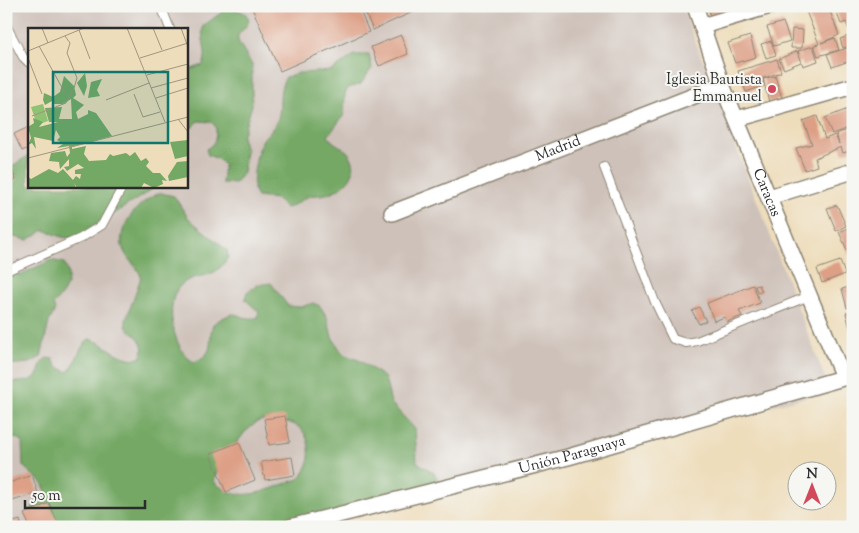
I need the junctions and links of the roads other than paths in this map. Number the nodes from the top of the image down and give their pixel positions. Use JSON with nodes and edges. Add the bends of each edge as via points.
{"nodes":[{"id":1,"x":161,"y":6,"type":"edge"},
{"id":2,"x":695,"y":6,"type":"edge"},
{"id":3,"x":770,"y":6,"type":"edge"},
{"id":4,"x":6,"y":25,"type":"edge"},
{"id":5,"x":702,"y":26,"type":"junction"},
{"id":6,"x":170,"y":28,"type":"edge"},
{"id":7,"x":28,"y":62,"type":"edge"},
{"id":8,"x":722,"y":85,"type":"junction"},
{"id":9,"x":853,"y":86,"type":"edge"},
{"id":10,"x":736,"y":119,"type":"junction"},
{"id":11,"x":604,"y":167,"type":"dead end"},
{"id":12,"x":853,"y":171,"type":"edge"},
{"id":13,"x":122,"y":188,"type":"edge"},
{"id":14,"x":768,"y":197,"type":"junction"},
{"id":15,"x":392,"y":213,"type":"dead end"},
{"id":16,"x":6,"y":271,"type":"edge"},
{"id":17,"x":809,"y":296,"type":"junction"},
{"id":18,"x":848,"y":376,"type":"edge"},
{"id":19,"x":290,"y":527,"type":"edge"}],
"edges":[{"from":1,"to":6,"type":"lane"},
{"from":2,"to":5,"type":"street","name":"Caracas"},
{"from":3,"to":5,"type":"street"},
{"from":4,"to":7,"type":"lane"},
{"from":5,"to":8,"type":"street","name":"Caracas"},
{"from":8,"to":10,"type":"street","name":"Caracas"},
{"from":8,"to":15,"type":"street","name":"Madrid"},
{"from":9,"to":10,"type":"street"},
{"from":10,"to":14,"type":"street","name":"Caracas"},
{"from":11,"to":17,"type":"lane","via":[[655,302],[673,339],[686,343],[697,341]]},
{"from":12,"to":14,"type":"street"},
{"from":13,"to":16,"type":"lane","via":[[102,225],[81,238]]},
{"from":14,"to":17,"type":"street","name":"Caracas"},
{"from":17,"to":18,"type":"street","name":"Caracas"},
{"from":18,"to":19,"type":"street","name":"Unión Paraguaya","via":[[568,457]]}]}
